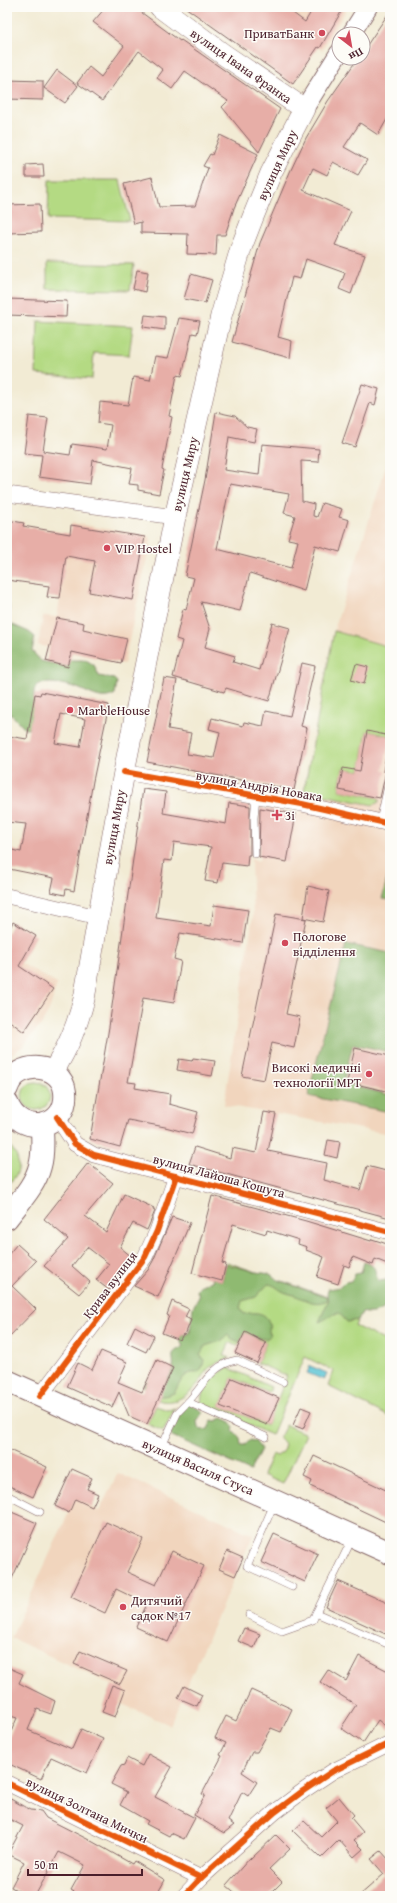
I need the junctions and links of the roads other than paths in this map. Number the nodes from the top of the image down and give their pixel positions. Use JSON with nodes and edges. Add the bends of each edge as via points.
{"nodes":[{"id":1,"x":160,"y":7,"type":"edge"},
{"id":2,"x":368,"y":7,"type":"edge"},
{"id":3,"x":356,"y":26,"type":"edge"},
{"id":4,"x":331,"y":66,"type":"edge"},
{"id":5,"x":304,"y":109,"type":"junction"},
{"id":6,"x":7,"y":494,"type":"edge"},
{"id":7,"x":175,"y":517,"type":"junction"},
{"id":8,"x":124,"y":772,"type":"junction"},
{"id":9,"x":390,"y":777,"type":"edge"},
{"id":10,"x":256,"y":796,"type":"junction"},
{"id":11,"x":385,"y":822,"type":"edge"},
{"id":12,"x":255,"y":854,"type":"dead end"},
{"id":13,"x":7,"y":896,"type":"edge"},
{"id":14,"x":98,"y":917,"type":"junction"},
{"id":15,"x":53,"y":1072,"type":"junction"},
{"id":16,"x":7,"y":1088,"type":"edge"},
{"id":17,"x":7,"y":1103,"type":"edge"},
{"id":18,"x":50,"y":1121,"type":"junction"},
{"id":19,"x":176,"y":1176,"type":"junction"},
{"id":20,"x":7,"y":1218,"type":"edge"},
{"id":21,"x":390,"y":1232,"type":"edge"},
{"id":22,"x":7,"y":1381,"type":"edge"},
{"id":23,"x":283,"y":1382,"type":"dead end"},
{"id":24,"x":40,"y":1396,"type":"junction"},
{"id":25,"x":188,"y":1402,"type":"junction"},
{"id":26,"x":266,"y":1437,"type":"dead end"},
{"id":27,"x":160,"y":1450,"type":"junction"},
{"id":28,"x":7,"y":1495,"type":"edge"},
{"id":29,"x":275,"y":1502,"type":"junction"},
{"id":30,"x":40,"y":1512,"type":"dead end"},
{"id":31,"x":353,"y":1537,"type":"junction"},
{"id":32,"x":390,"y":1553,"type":"edge"},
{"id":33,"x":292,"y":1587,"type":"dead end"},
{"id":34,"x":316,"y":1612,"type":"junction"},
{"id":35,"x":249,"y":1615,"type":"dead end"},
{"id":36,"x":329,"y":1618,"type":"junction"},
{"id":37,"x":313,"y":1620,"type":"junction"},
{"id":38,"x":390,"y":1645,"type":"edge"},
{"id":39,"x":390,"y":1743,"type":"edge"},
{"id":40,"x":7,"y":1783,"type":"edge"},
{"id":41,"x":201,"y":1878,"type":"junction"},
{"id":42,"x":184,"y":1896,"type":"edge"}],
"edges":[{"from":1,"to":5,"type":"main road","name":"вулиця Івана Франка"},
{"from":2,"to":3,"type":"street"},
{"from":4,"to":5,"type":"street","name":"вулиця Миру"},
{"from":5,"to":7,"type":"main road","name":"вулиця Миру","via":[[271,173],[241,248],[221,316]]},
{"from":6,"to":7,"type":"street"},
{"from":7,"to":8,"type":"main road","name":"вулиця Миру"},
{"from":8,"to":10,"type":"street","name":"вулиця Андрія Новака"},
{"from":8,"to":14,"type":"main road","name":"вулиця Миру"},
{"from":9,"to":11,"type":"lane"},
{"from":10,"to":11,"type":"street","name":"вулиця Андрія Новака"},
{"from":10,"to":12,"type":"lane"},
{"from":13,"to":14,"type":"street"},
{"from":14,"to":15,"type":"main road","name":"вулиця Миру","via":[[84,999],[76,1028]]},
{"from":15,"to":16,"type":"main road","via":[[40,1067],[21,1070]]},
{"from":15,"to":18,"type":"main road","via":[[63,1083],[65,1101]]},
{"from":17,"to":18,"type":"main road","via":[[10,1111],[24,1123],[33,1126]]},
{"from":18,"to":19,"type":"street","name":"вулиця Лайоша Кошута","via":[[75,1144],[94,1154]]},
{"from":18,"to":20,"type":"main road","via":[[42,1147],[38,1174]]},
{"from":19,"to":21,"type":"street","name":"вулиця Лайоша Кошута"},
{"from":19,"to":24,"type":"street","name":"Крива вулиця","via":[[145,1257]]},
{"from":22,"to":24,"type":"main road","name":"вулиця Василя Стуса"},
{"from":23,"to":25,"type":"lane","via":[[237,1360],[232,1361],[214,1370]]},
{"from":24,"to":27,"type":"main road","name":"вулиця Василя Стуса"},
{"from":25,"to":26,"type":"lane"},
{"from":25,"to":27,"type":"lane","via":[[178,1412]]},
{"from":27,"to":29,"type":"main road","name":"вулиця Василя Стуса"},
{"from":28,"to":30,"type":"lane"},
{"from":29,"to":31,"type":"main road","name":"вулиця Василя Стуса"},
{"from":29,"to":33,"type":"lane","via":[[247,1566]]},
{"from":31,"to":32,"type":"main road","name":"вулиця Василя Стуса"},
{"from":31,"to":34,"type":"lane"},
{"from":34,"to":36,"type":"lane"},
{"from":34,"to":37,"type":"lane"},
{"from":35,"to":37,"type":"lane","via":[[282,1631]]},
{"from":36,"to":37,"type":"lane"},
{"from":36,"to":38,"type":"lane"},
{"from":39,"to":41,"type":"street","via":[[333,1771],[303,1791],[275,1812]]},
{"from":40,"to":41,"type":"street","name":"вулиця Золтана Мички"},
{"from":41,"to":42,"type":"street"}]}
